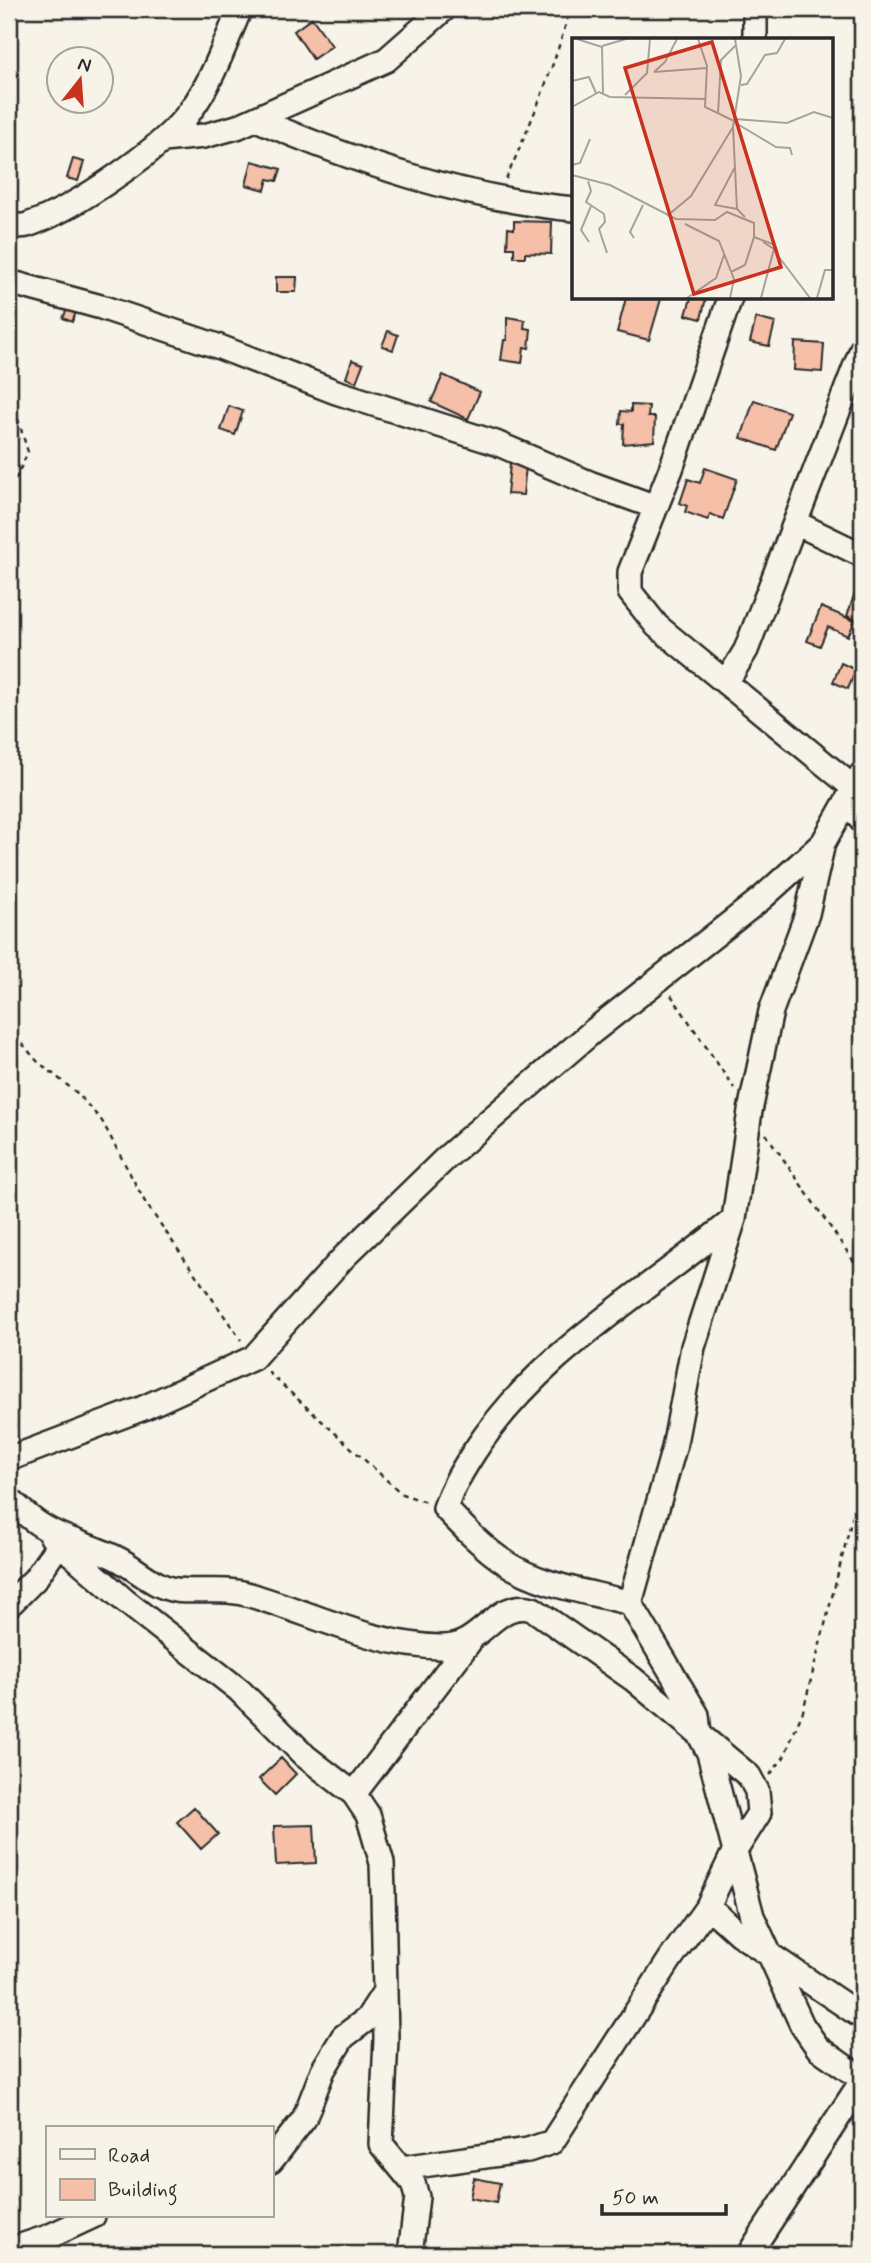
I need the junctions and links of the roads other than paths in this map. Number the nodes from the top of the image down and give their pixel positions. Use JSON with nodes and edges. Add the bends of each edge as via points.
{"nodes":[{"id":1,"x":240,"y":9,"type":"edge"},
{"id":2,"x":444,"y":9,"type":"edge"},
{"id":3,"x":755,"y":9,"type":"edge"},
{"id":4,"x":755,"y":38,"type":"edge"},
{"id":5,"x":256,"y":119,"type":"junction"},
{"id":6,"x":163,"y":140,"type":"junction"},
{"id":7,"x":572,"y":209,"type":"edge"},
{"id":8,"x":9,"y":226,"type":"edge"},
{"id":9,"x":9,"y":282,"type":"edge"},
{"id":10,"x":730,"y":299,"type":"edge"},
{"id":11,"x":862,"y":349,"type":"edge"},
{"id":12,"x":656,"y":507,"type":"junction"},
{"id":13,"x":796,"y":523,"type":"junction"},
{"id":14,"x":862,"y":555,"type":"edge"},
{"id":15,"x":726,"y":682,"type":"junction"},
{"id":16,"x":855,"y":788,"type":"edge"},
{"id":17,"x":862,"y":821,"type":"edge"},
{"id":18,"x":823,"y":843,"type":"junction"},
{"id":19,"x":734,"y":1219,"type":"junction"},
{"id":20,"x":9,"y":1459,"type":"edge"},
{"id":21,"x":9,"y":1499,"type":"edge"},
{"id":22,"x":42,"y":1527,"type":"junction"},
{"id":23,"x":59,"y":1544,"type":"junction"},
{"id":24,"x":630,"y":1603,"type":"junction"},
{"id":25,"x":9,"y":1605,"type":"edge"},
{"id":26,"x":470,"y":1641,"type":"junction"},
{"id":27,"x":699,"y":1734,"type":"junction"},
{"id":28,"x":354,"y":1794,"type":"junction"},
{"id":29,"x":733,"y":1854,"type":"junction"},
{"id":30,"x":708,"y":1906,"type":"junction"},
{"id":31,"x":770,"y":1955,"type":"junction"},
{"id":32,"x":386,"y":1991,"type":"junction"},
{"id":33,"x":862,"y":2017,"type":"edge"},
{"id":34,"x":862,"y":2080,"type":"edge"},
{"id":35,"x":273,"y":2158,"type":"edge"},
{"id":36,"x":402,"y":2168,"type":"junction"},
{"id":37,"x":89,"y":2218,"type":"edge"},
{"id":38,"x":9,"y":2250,"type":"edge"},
{"id":39,"x":410,"y":2254,"type":"edge"},
{"id":40,"x":749,"y":2254,"type":"edge"}],
"edges":[{"from":1,"to":6,"type":"street","via":[[207,83],[190,111]]},
{"from":2,"to":5,"type":"street","via":[[386,60]]},
{"from":3,"to":4,"type":"street"},
{"from":5,"to":6,"type":"street","via":[[204,136]]},
{"from":5,"to":7,"type":"street","via":[[348,158],[497,198]]},
{"from":6,"to":8,"type":"street","via":[[64,208],[27,226]]},
{"from":9,"to":12,"type":"street","via":[[101,307],[348,396],[496,443]]},
{"from":10,"to":12,"type":"street"},
{"from":11,"to":13,"type":"street"},
{"from":12,"to":15,"type":"street","via":[[630,572],[629,592],[657,626]]},
{"from":13,"to":14,"type":"street"},
{"from":13,"to":15,"type":"street","via":[[746,650]]},
{"from":15,"to":16,"type":"street"},
{"from":16,"to":17,"type":"street"},
{"from":16,"to":18,"type":"street"},
{"from":18,"to":19,"type":"street","via":[[807,914],[771,1011]]},
{"from":18,"to":20,"type":"street","via":[[447,1157],[344,1258],[253,1358],[141,1409]]},
{"from":19,"to":24,"type":"street","via":[[693,1347],[674,1448]]},
{"from":19,"to":24,"type":"street","via":[[610,1311],[532,1380],[493,1424],[452,1487],[445,1508],[507,1564],[545,1581]]},
{"from":21,"to":22,"type":"street"},
{"from":22,"to":23,"type":"street"},
{"from":22,"to":26,"type":"street","via":[[94,1546],[175,1590],[247,1594],[353,1633],[405,1644],[442,1648]]},
{"from":23,"to":25,"type":"street","via":[[35,1579]]},
{"from":23,"to":28,"type":"street","via":[[239,1690],[305,1756]]},
{"from":24,"to":27,"type":"street","via":[[697,1715]]},
{"from":26,"to":27,"type":"street","via":[[510,1608],[533,1609],[633,1679]]},
{"from":26,"to":28,"type":"street"},
{"from":27,"to":29,"type":"street","via":[[709,1754]]},
{"from":27,"to":29,"type":"street","via":[[749,1776],[757,1791],[759,1813]]},
{"from":28,"to":32,"type":"street","via":[[368,1815],[382,1863]]},
{"from":29,"to":30,"type":"street"},
{"from":29,"to":31,"type":"street"},
{"from":30,"to":31,"type":"street"},
{"from":30,"to":36,"type":"street","via":[[552,2142],[528,2150]]},
{"from":31,"to":33,"type":"street"},
{"from":31,"to":34,"type":"street","via":[[802,2025],[818,2048]]},
{"from":32,"to":35,"type":"street","via":[[367,2019],[342,2038],[323,2070],[304,2119]]},
{"from":32,"to":36,"type":"street","via":[[382,2144]]},
{"from":34,"to":40,"type":"street"},
{"from":36,"to":39,"type":"street","via":[[417,2197]]},
{"from":37,"to":38,"type":"street"}]}
